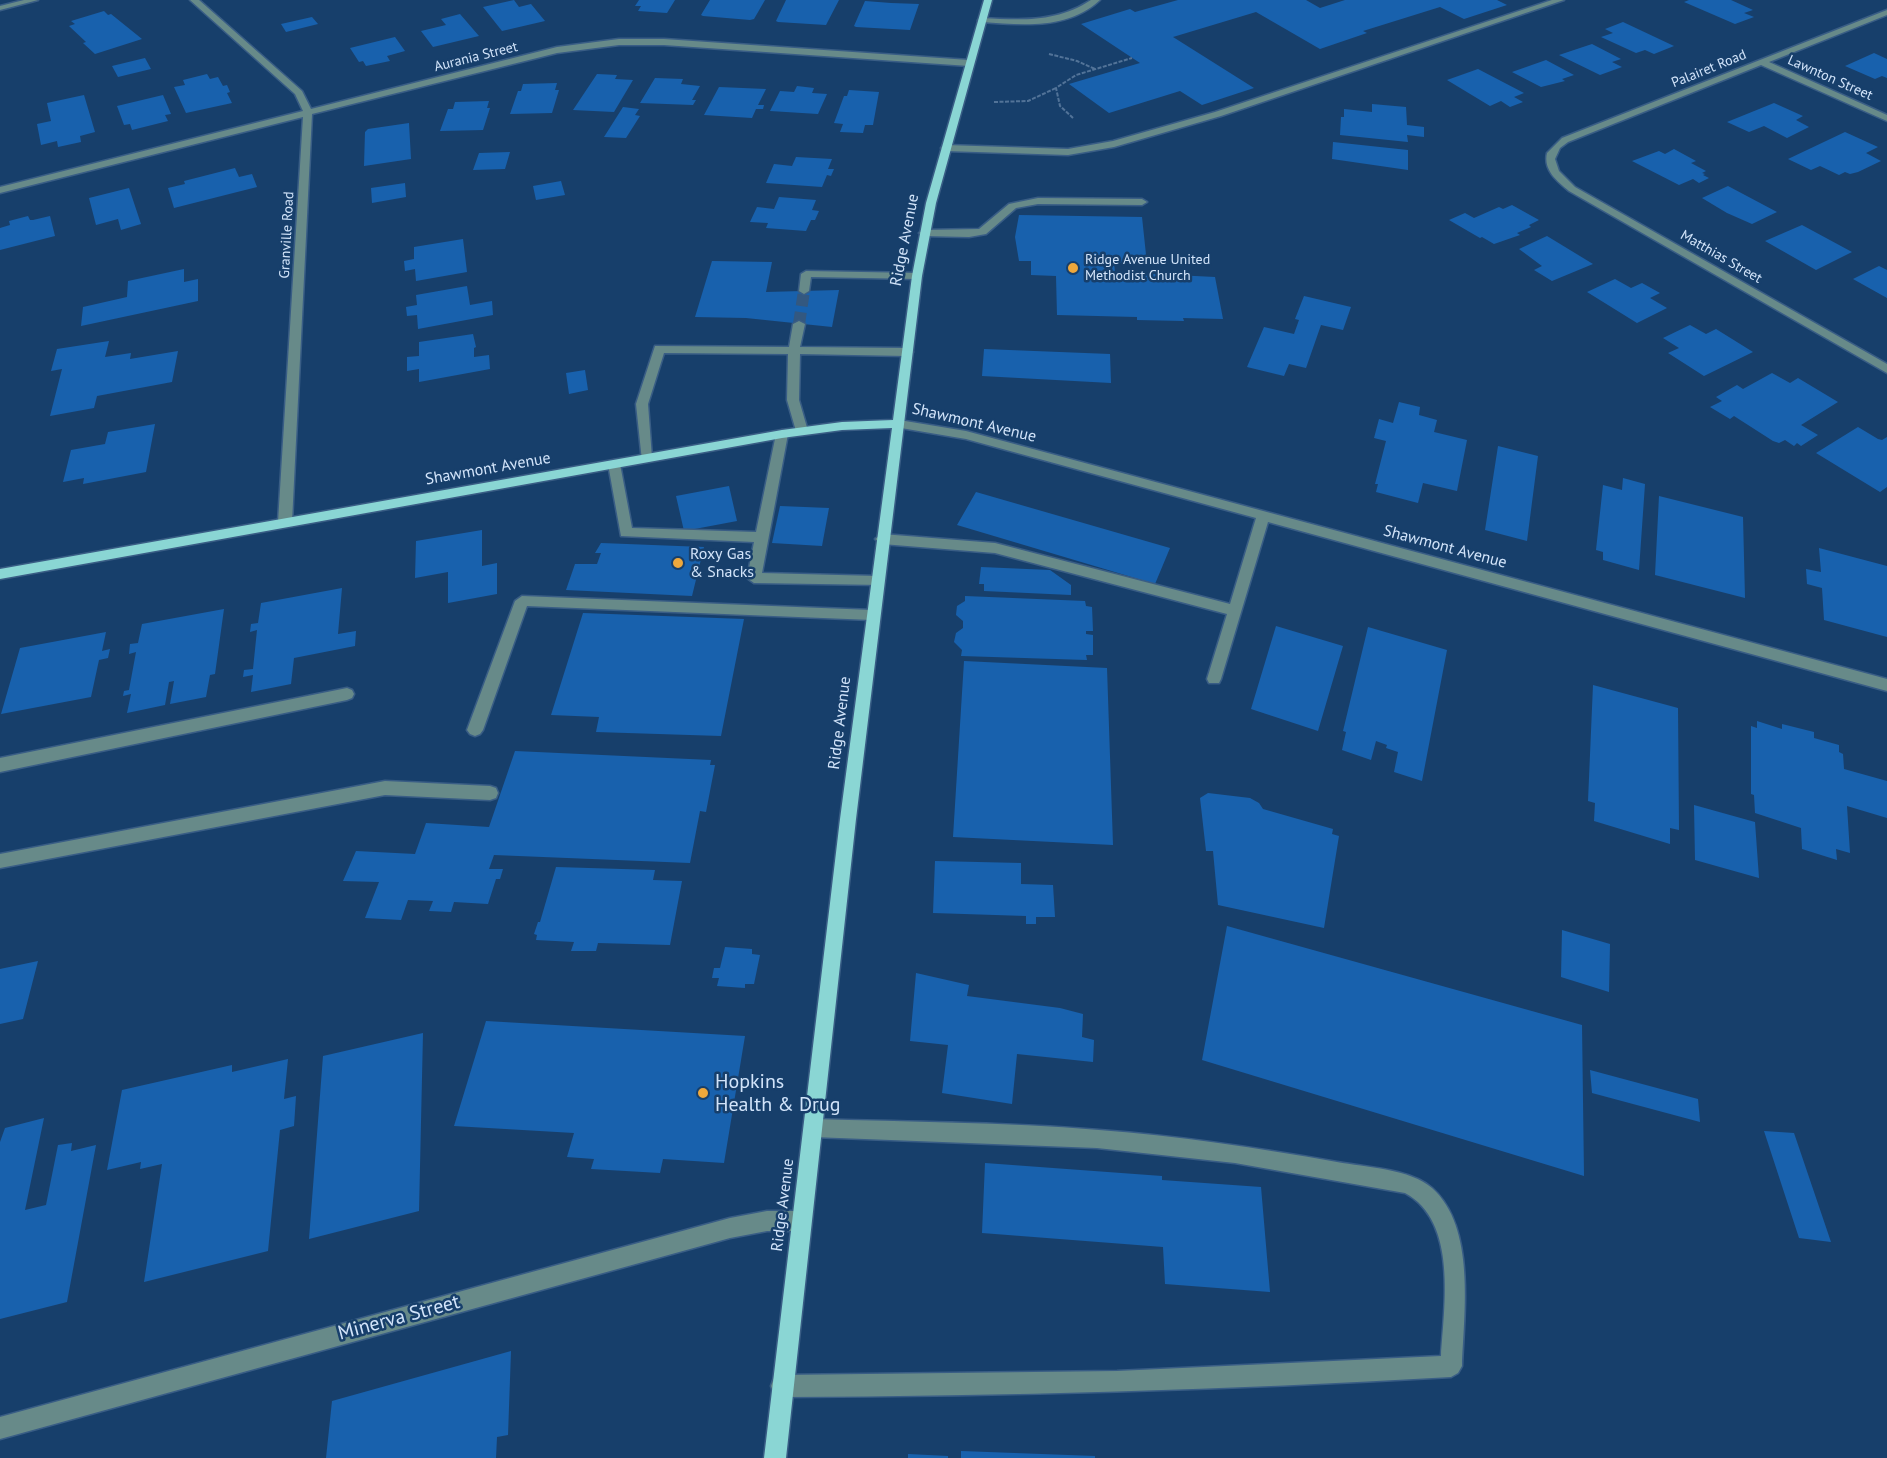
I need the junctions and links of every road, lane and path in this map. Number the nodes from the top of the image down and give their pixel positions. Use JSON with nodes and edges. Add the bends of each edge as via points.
{"nodes":[{"id":1,"x":34,"y":0,"type":"edge"},
{"id":2,"x":194,"y":0,"type":"edge"},
{"id":3,"x":988,"y":0,"type":"edge"},
{"id":4,"x":1096,"y":0,"type":"edge"},
{"id":5,"x":1560,"y":0,"type":"edge"},
{"id":6,"x":0,"y":8,"type":"edge"},
{"id":7,"x":1887,"y":12,"type":"edge"},
{"id":8,"x":982,"y":20,"type":"junction"},
{"id":9,"x":1041,"y":53,"type":"dead end"},
{"id":10,"x":1132,"y":58,"type":"dead end"},
{"id":11,"x":1762,"y":62,"type":"junction"},
{"id":12,"x":969,"y":63,"type":"junction"},
{"id":13,"x":1095,"y":69,"type":"junction"},
{"id":14,"x":1056,"y":88,"type":"junction"},
{"id":15,"x":991,"y":102,"type":"dead end"},
{"id":16,"x":308,"y":112,"type":"junction"},
{"id":17,"x":1887,"y":118,"type":"edge"},
{"id":18,"x":1080,"y":122,"type":"dead end"},
{"id":19,"x":946,"y":148,"type":"junction"},
{"id":20,"x":1550,"y":160,"type":"joint"},
{"id":21,"x":0,"y":190,"type":"edge"},
{"id":22,"x":1142,"y":202,"type":"dead end"},
{"id":23,"x":924,"y":233,"type":"junction"},
{"id":24,"x":917,"y":276,"type":"junction"},
{"id":25,"x":804,"y":291,"type":"tunnel mouth"},
{"id":26,"x":799,"y":324,"type":"tunnel mouth"},
{"id":27,"x":794,"y":351,"type":"junction"},
{"id":28,"x":907,"y":352,"type":"junction"},
{"id":29,"x":1887,"y":369,"type":"edge"},
{"id":30,"x":899,"y":424,"type":"junction"},
{"id":31,"x":802,"y":431,"type":"junction"},
{"id":32,"x":782,"y":434,"type":"junction"},
{"id":33,"x":646,"y":458,"type":"junction"},
{"id":34,"x":614,"y":464,"type":"junction"},
{"id":35,"x":1264,"y":515,"type":"junction"},
{"id":36,"x":285,"y":522,"type":"junction"},
{"id":37,"x":762,"y":537,"type":"junction"},
{"id":38,"x":882,"y":539,"type":"junction"},
{"id":39,"x":0,"y":574,"type":"edge"},
{"id":40,"x":877,"y":581,"type":"junction"},
{"id":41,"x":1235,"y":611,"type":"junction"},
{"id":42,"x":872,"y":615,"type":"junction"},
{"id":43,"x":1214,"y":679,"type":"dead end"},
{"id":44,"x":1887,"y":685,"type":"edge"},
{"id":45,"x":347,"y":694,"type":"dead end"},
{"id":46,"x":475,"y":730,"type":"dead end"},
{"id":47,"x":0,"y":765,"type":"edge"},
{"id":48,"x":490,"y":793,"type":"dead end"},
{"id":49,"x":0,"y":861,"type":"edge"},
{"id":50,"x":813,"y":1128,"type":"junction"},
{"id":51,"x":801,"y":1221,"type":"junction"},
{"id":52,"x":782,"y":1386,"type":"junction"},
{"id":53,"x":0,"y":1428,"type":"edge"},
{"id":54,"x":775,"y":1458,"type":"edge"}],
"edges":[{"from":1,"to":6,"type":"street"},
{"from":2,"to":16,"type":"street","via":[[298,93]]},
{"from":3,"to":8,"type":"main road","name":"Ridge Avenue"},
{"from":4,"to":8,"type":"street","via":[[1075,13],[1049,20]]},
{"from":5,"to":19,"type":"street","via":[[1218,114],[1113,144],[1052,153]]},
{"from":7,"to":11,"type":"street","name":"Palairet Road"},
{"from":8,"to":12,"type":"main road","name":"Ridge Avenue"},
{"from":9,"to":13,"type":"path","via":[[1077,60]]},
{"from":10,"to":13,"type":"path"},
{"from":11,"to":17,"type":"street","name":"Lawnton Street"},
{"from":11,"to":20,"type":"street","name":"Palairet Road","via":[[1565,140],[1556,146]]},
{"from":12,"to":16,"type":"street","name":"Aurania Street","via":[[664,42],[598,43]]},
{"from":12,"to":19,"type":"main road","name":"Ridge Avenue"},
{"from":13,"to":14,"type":"path","via":[[1067,79]]},
{"from":14,"to":15,"type":"path","via":[[1028,101]]},
{"from":14,"to":18,"type":"path","via":[[1060,106]]},
{"from":16,"to":21,"type":"street","name":"Aurania Street"},
{"from":16,"to":36,"type":"street","name":"Granville Road"},
{"from":19,"to":23,"type":"main road","name":"Ridge Avenue"},
{"from":20,"to":29,"type":"street","name":"Matthias Street","via":[[1559,179],[1572,189]]},
{"from":22,"to":23,"type":"street","via":[[1023,202],[1004,212],[982,232]]},
{"from":23,"to":24,"type":"main road","name":"Ridge Avenue"},
{"from":24,"to":25,"type":"street","via":[[806,274]]},
{"from":24,"to":28,"type":"main road","name":"Ridge Avenue"},
{"from":26,"to":27,"type":"street"},
{"from":27,"to":28,"type":"street"},
{"from":27,"to":31,"type":"street","via":[[793,400]]},
{"from":27,"to":33,"type":"street","via":[[659,349],[642,404]]},
{"from":28,"to":30,"type":"main road","name":"Ridge Avenue"},
{"from":30,"to":31,"type":"main road","name":"Shawmont Avenue"},
{"from":30,"to":35,"type":"street","name":"Shawmont Avenue","via":[[966,435]]},
{"from":30,"to":38,"type":"main road","name":"Ridge Avenue"},
{"from":31,"to":32,"type":"main road","name":"Shawmont Avenue"},
{"from":32,"to":33,"type":"main road","name":"Shawmont Avenue"},
{"from":32,"to":37,"type":"street"},
{"from":33,"to":34,"type":"main road","name":"Shawmont Avenue"},
{"from":34,"to":36,"type":"main road","name":"Shawmont Avenue"},
{"from":34,"to":37,"type":"street","via":[[626,533]]},
{"from":35,"to":41,"type":"street"},
{"from":35,"to":44,"type":"street","name":"Shawmont Avenue"},
{"from":36,"to":39,"type":"main road","name":"Shawmont Avenue"},
{"from":37,"to":40,"type":"street","via":[[754,578]]},
{"from":38,"to":40,"type":"main road","name":"Ridge Avenue"},
{"from":38,"to":41,"type":"street","via":[[995,548]]},
{"from":40,"to":42,"type":"main road","name":"Ridge Avenue"},
{"from":41,"to":43,"type":"street"},
{"from":42,"to":46,"type":"street","via":[[522,601]]},
{"from":42,"to":50,"type":"main road","name":"Ridge Avenue"},
{"from":45,"to":47,"type":"street"},
{"from":48,"to":49,"type":"street","via":[[385,788]]},
{"from":50,"to":51,"type":"main road","name":"Ridge Avenue"},
{"from":50,"to":52,"type":"street","via":[[1097,1139],[1235,1154],[1407,1184],[1426,1195],[1441,1216],[1451,1242],[1451,1366],[1279,1376],[938,1386]]},
{"from":51,"to":52,"type":"main road","name":"Ridge Avenue"},
{"from":51,"to":53,"type":"street","name":"Minerva Street","via":[[767,1221],[730,1228]]},
{"from":52,"to":54,"type":"main road","name":"Ridge Avenue"}]}
